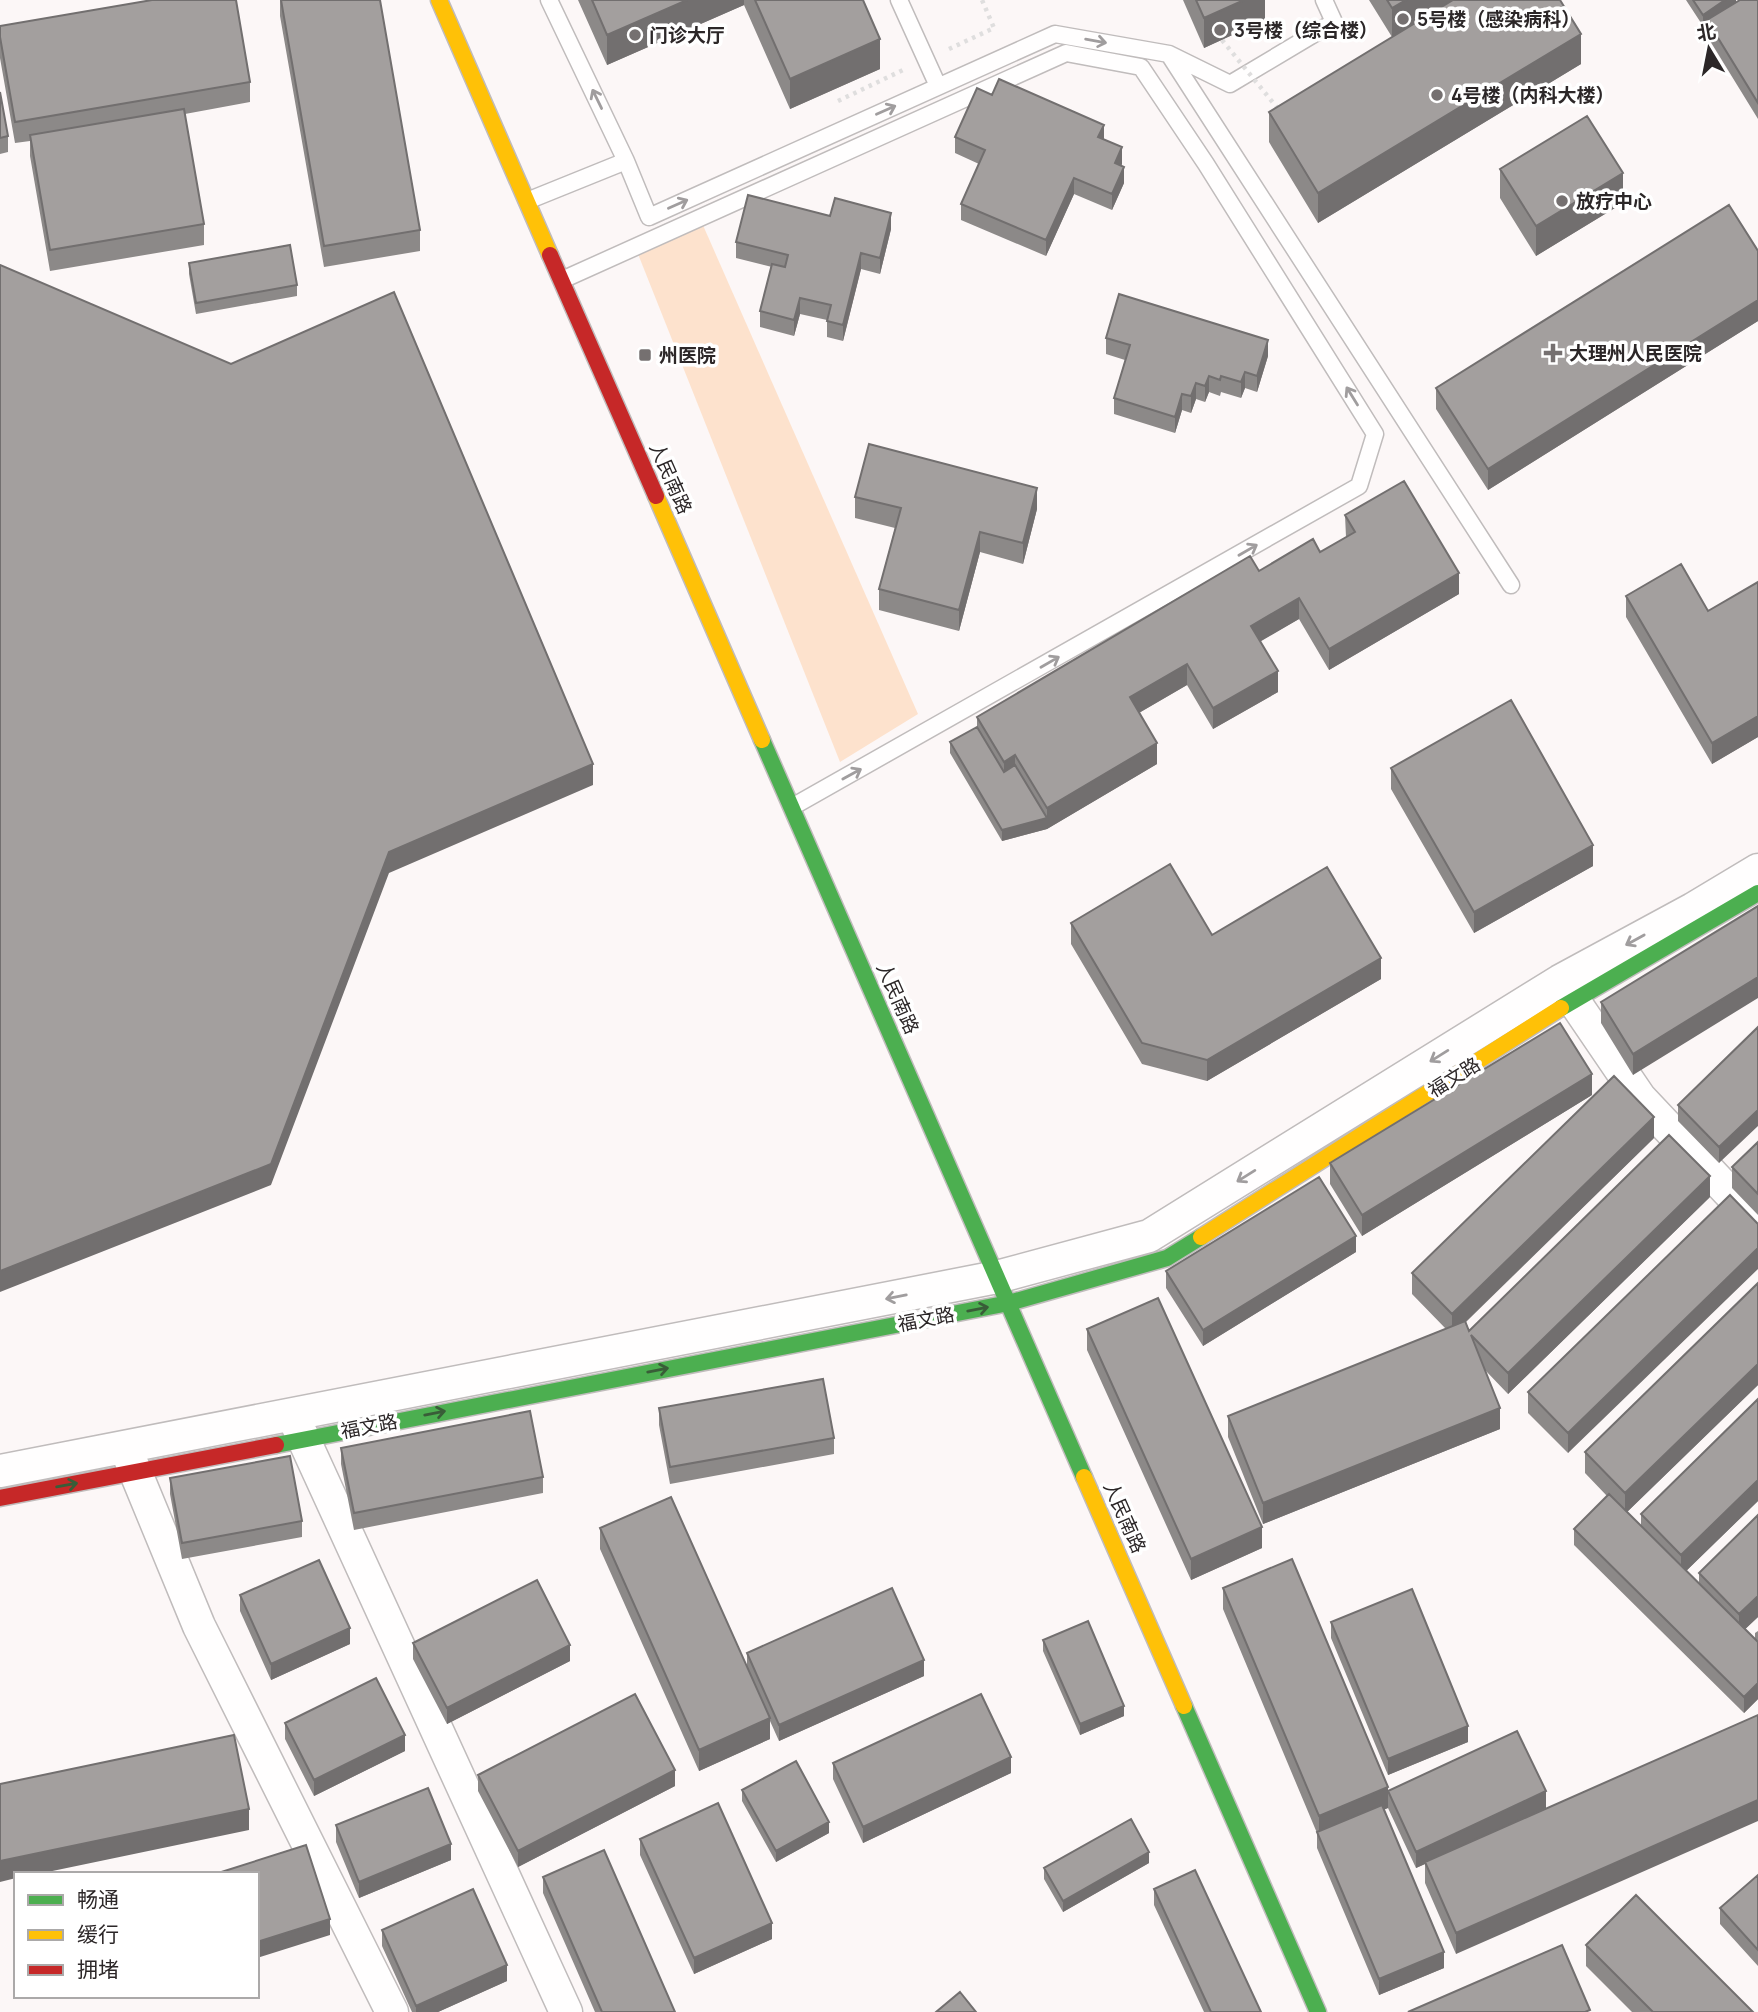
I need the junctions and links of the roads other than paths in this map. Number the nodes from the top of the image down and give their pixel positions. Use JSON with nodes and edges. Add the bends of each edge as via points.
{"nodes":[{"id":1,"x":439,"y":0,"type":"edge"},
{"id":2,"x":549,"y":0,"type":"edge"},
{"id":3,"x":899,"y":0,"type":"edge"},
{"id":4,"x":1324,"y":0,"type":"edge"},
{"id":5,"x":1169,"y":54,"type":"junction"},
{"id":6,"x":938,"y":86,"type":"junction"},
{"id":7,"x":626,"y":161,"type":"junction"},
{"id":8,"x":527,"y":201,"type":"junction"},
{"id":9,"x":562,"y":280,"type":"junction"},
{"id":10,"x":1511,"y":585,"type":"dead end"},
{"id":11,"x":792,"y":807,"type":"junction"},
{"id":12,"x":1758,"y":870,"type":"edge"},
{"id":13,"x":1758,"y":893,"type":"edge"},
{"id":14,"x":1567,"y":991,"type":"junction"},
{"id":15,"x":1758,"y":1223,"type":"edge"},
{"id":16,"x":1003,"y":1290,"type":"junction"},
{"id":17,"x":298,"y":1427,"type":"junction"},
{"id":18,"x":130,"y":1460,"type":"junction"},
{"id":19,"x":0,"y":1471,"type":"edge"},
{"id":20,"x":0,"y":1498,"type":"edge"},
{"id":21,"x":392,"y":2012,"type":"edge"},
{"id":22,"x":566,"y":2012,"type":"edge"},
{"id":23,"x":1318,"y":2012,"type":"edge"}],
"edges":[{"from":1,"to":8,"type":"main road","name":"人民南路"},
{"from":7,"to":2,"type":"lane","one_way":true},
{"from":3,"to":6,"type":"lane"},
{"from":4,"to":5,"type":"lane","via":[[1334,22],[1230,84]]},
{"from":6,"to":5,"type":"lane","one_way":true,"via":[[1055,34]]},
{"from":5,"to":10,"type":"lane"},
{"from":7,"to":6,"type":"lane","one_way":true,"via":[[649,217]]},
{"from":7,"to":8,"type":"lane"},
{"from":8,"to":9,"type":"main road","name":"人民南路"},
{"from":9,"to":11,"type":"main road","name":"人民南路"},
{"from":11,"to":9,"type":"lane","one_way":true,"via":[[1359,486],[1375,433],[1141,67],[1066,53]]},
{"from":11,"to":16,"type":"main road","name":"人民南路"},
{"from":12,"to":14,"type":"street","name":"福文路","one_way":true},
{"from":13,"to":14,"type":"main road","name":"福文路"},
{"from":14,"to":15,"type":"street","via":[[1640,1098]]},
{"from":14,"to":16,"type":"street","name":"福文路","via":[[1149,1236]]},
{"from":16,"to":17,"type":"street","name":"福文路"},
{"from":16,"to":23,"type":"main road","name":"人民南路"},
{"from":17,"to":18,"type":"street","name":"福文路"},
{"from":17,"to":22,"type":"street"},
{"from":18,"to":19,"type":"street","name":"福文路"},
{"from":20,"to":18,"type":"main road","name":"福文路","one_way":true},
{"from":18,"to":21,"type":"street","via":[[199,1626]]}]}
